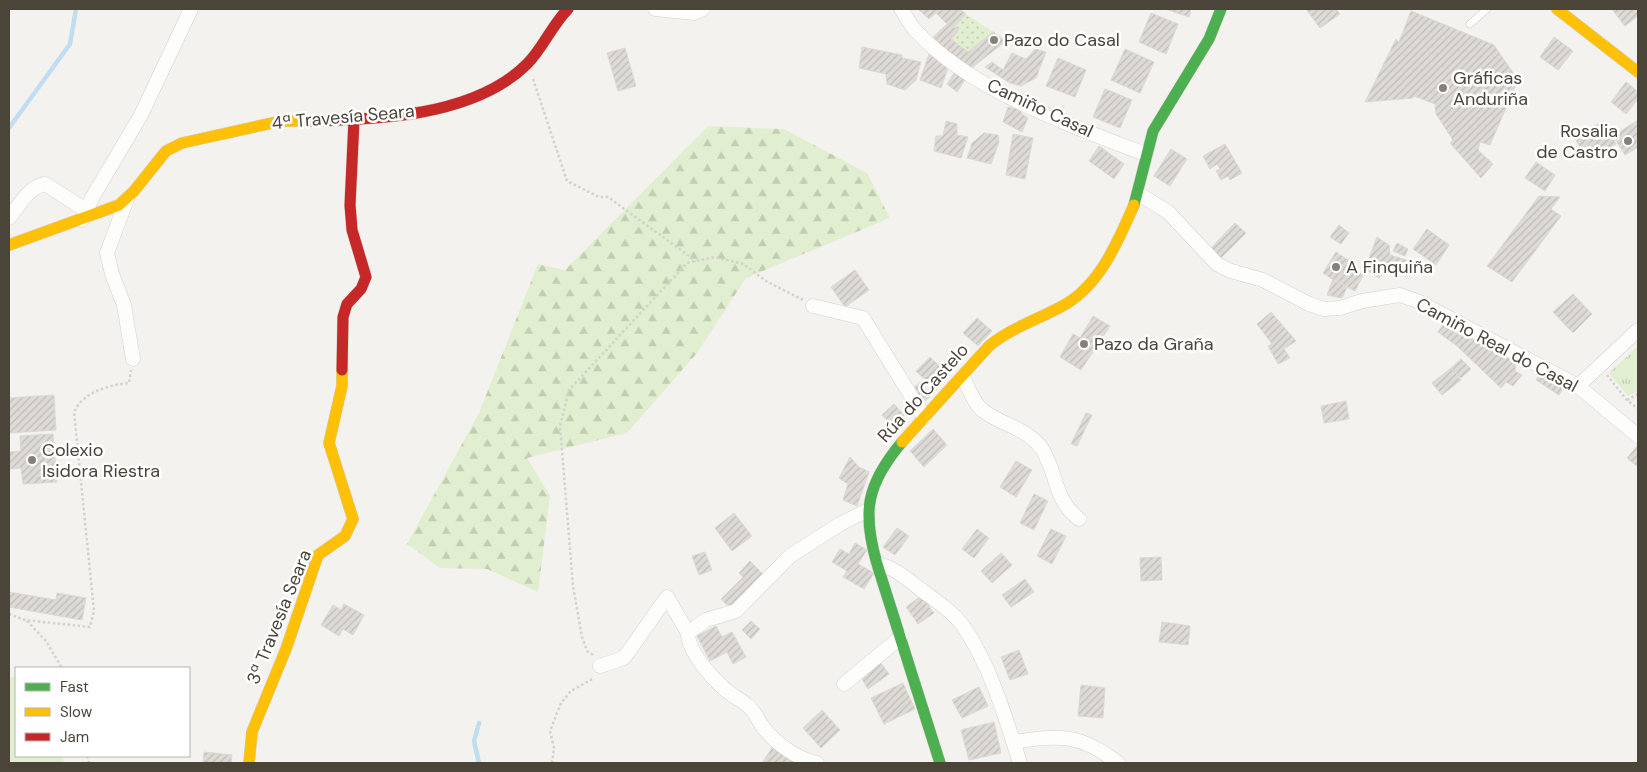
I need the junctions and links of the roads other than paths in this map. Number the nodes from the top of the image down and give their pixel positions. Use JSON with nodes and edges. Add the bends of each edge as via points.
{"nodes":[{"id":1,"x":191,"y":9,"type":"edge"},
{"id":2,"x":567,"y":9,"type":"edge"},
{"id":3,"x":655,"y":9,"type":"edge"},
{"id":4,"x":703,"y":9,"type":"edge"},
{"id":5,"x":901,"y":9,"type":"edge"},
{"id":6,"x":1221,"y":9,"type":"edge"},
{"id":7,"x":1487,"y":9,"type":"edge"},
{"id":8,"x":1557,"y":9,"type":"edge"},
{"id":9,"x":1470,"y":24,"type":"dead end"},
{"id":10,"x":1638,"y":72,"type":"edge"},
{"id":11,"x":354,"y":120,"type":"junction"},
{"id":12,"x":1145,"y":154,"type":"junction"},
{"id":13,"x":1138,"y":194,"type":"junction"},
{"id":14,"x":127,"y":199,"type":"junction"},
{"id":15,"x":84,"y":215,"type":"junction"},
{"id":16,"x":9,"y":218,"type":"edge"},
{"id":17,"x":10,"y":239,"type":"edge"},
{"id":18,"x":813,"y":306,"type":"road end"},
{"id":19,"x":1638,"y":330,"type":"edge"},
{"id":20,"x":133,"y":359,"type":"road end"},
{"id":21,"x":962,"y":377,"type":"junction"},
{"id":22,"x":1578,"y":386,"type":"junction"},
{"id":23,"x":924,"y":417,"type":"junction"},
{"id":24,"x":1638,"y":436,"type":"edge"},
{"id":25,"x":868,"y":510,"type":"junction"},
{"id":26,"x":1079,"y":519,"type":"dead end"},
{"id":27,"x":878,"y":564,"type":"junction"},
{"id":28,"x":688,"y":633,"type":"junction"},
{"id":29,"x":901,"y":637,"type":"junction"},
{"id":30,"x":600,"y":666,"type":"road end"},
{"id":31,"x":844,"y":684,"type":"dead end"},
{"id":32,"x":1013,"y":742,"type":"junction"},
{"id":33,"x":249,"y":763,"type":"edge"},
{"id":34,"x":817,"y":763,"type":"edge"},
{"id":35,"x":940,"y":763,"type":"edge"},
{"id":36,"x":1020,"y":763,"type":"edge"},
{"id":37,"x":1118,"y":763,"type":"edge"}],
"edges":[{"from":1,"to":15,"type":"street","via":[[141,115]]},
{"from":2,"to":11,"type":"street","name":"4ª Travesía Seara","via":[[528,63],[510,78],[451,105]]},
{"from":3,"to":4,"type":"street","via":[[694,13]]},
{"from":5,"to":12,"type":"street","name":"Camiño Casal","via":[[915,31],[950,60],[1001,94]]},
{"from":6,"to":12,"type":"street","name":"Rúa do Castelo","via":[[1204,46],[1154,130]]},
{"from":7,"to":9,"type":"lane"},
{"from":8,"to":10,"type":"street"},
{"from":11,"to":14,"type":"street","name":"4ª Travesía Seara","via":[[280,120],[182,143],[158,159]]},
{"from":11,"to":33,"type":"street","name":"3ª Travesía Seara","via":[[350,205],[352,230],[366,277],[361,289],[347,304],[343,316],[342,386],[329,443],[353,519],[352,528],[318,555],[286,649],[252,732]]},
{"from":12,"to":13,"type":"street","name":"Rúa do Castelo"},
{"from":13,"to":21,"type":"street","name":"Rúa do Castelo","via":[[1104,266],[1090,286],[1071,302],[993,342]]},
{"from":13,"to":22,"type":"street","name":"Camiño Real do Casal","via":[[1168,212],[1217,264],[1231,271],[1263,280],[1324,309],[1400,295],[1476,330]]},
{"from":14,"to":15,"type":"street","name":"4ª Travesía Seara"},
{"from":14,"to":20,"type":"street","via":[[107,253],[124,305]]},
{"from":15,"to":16,"type":"street","via":[[45,184],[28,193]]},
{"from":15,"to":17,"type":"street","name":"4ª Travesía Seara"},
{"from":18,"to":23,"type":"street","via":[[863,318]]},
{"from":19,"to":22,"type":"street"},
{"from":21,"to":23,"type":"street","name":"Rúa do Castelo"},
{"from":21,"to":26,"type":"street","via":[[982,410],[1036,441],[1043,450],[1061,499]]},
{"from":22,"to":24,"type":"street","name":"Camiño Real do Casal"},
{"from":23,"to":25,"type":"street","name":"Rúa do Castelo","via":[[885,462]]},
{"from":25,"to":27,"type":"street","name":"Rúa do Castelo"},
{"from":25,"to":28,"type":"street","via":[[790,556],[736,611],[706,620]]},
{"from":27,"to":29,"type":"street","name":"Rúa do Castelo"},
{"from":27,"to":32,"type":"street","via":[[891,567],[948,610],[962,625],[980,658]]},
{"from":28,"to":30,"type":"street","via":[[667,597],[624,658]]},
{"from":28,"to":34,"type":"street","via":[[698,658],[714,678],[749,706],[780,744],[809,762]]},
{"from":29,"to":31,"type":"street"},
{"from":29,"to":35,"type":"street","name":"Rúa do Castelo"},
{"from":32,"to":36,"type":"street"},
{"from":32,"to":37,"type":"street","via":[[1043,737],[1073,738],[1100,749]]}]}
